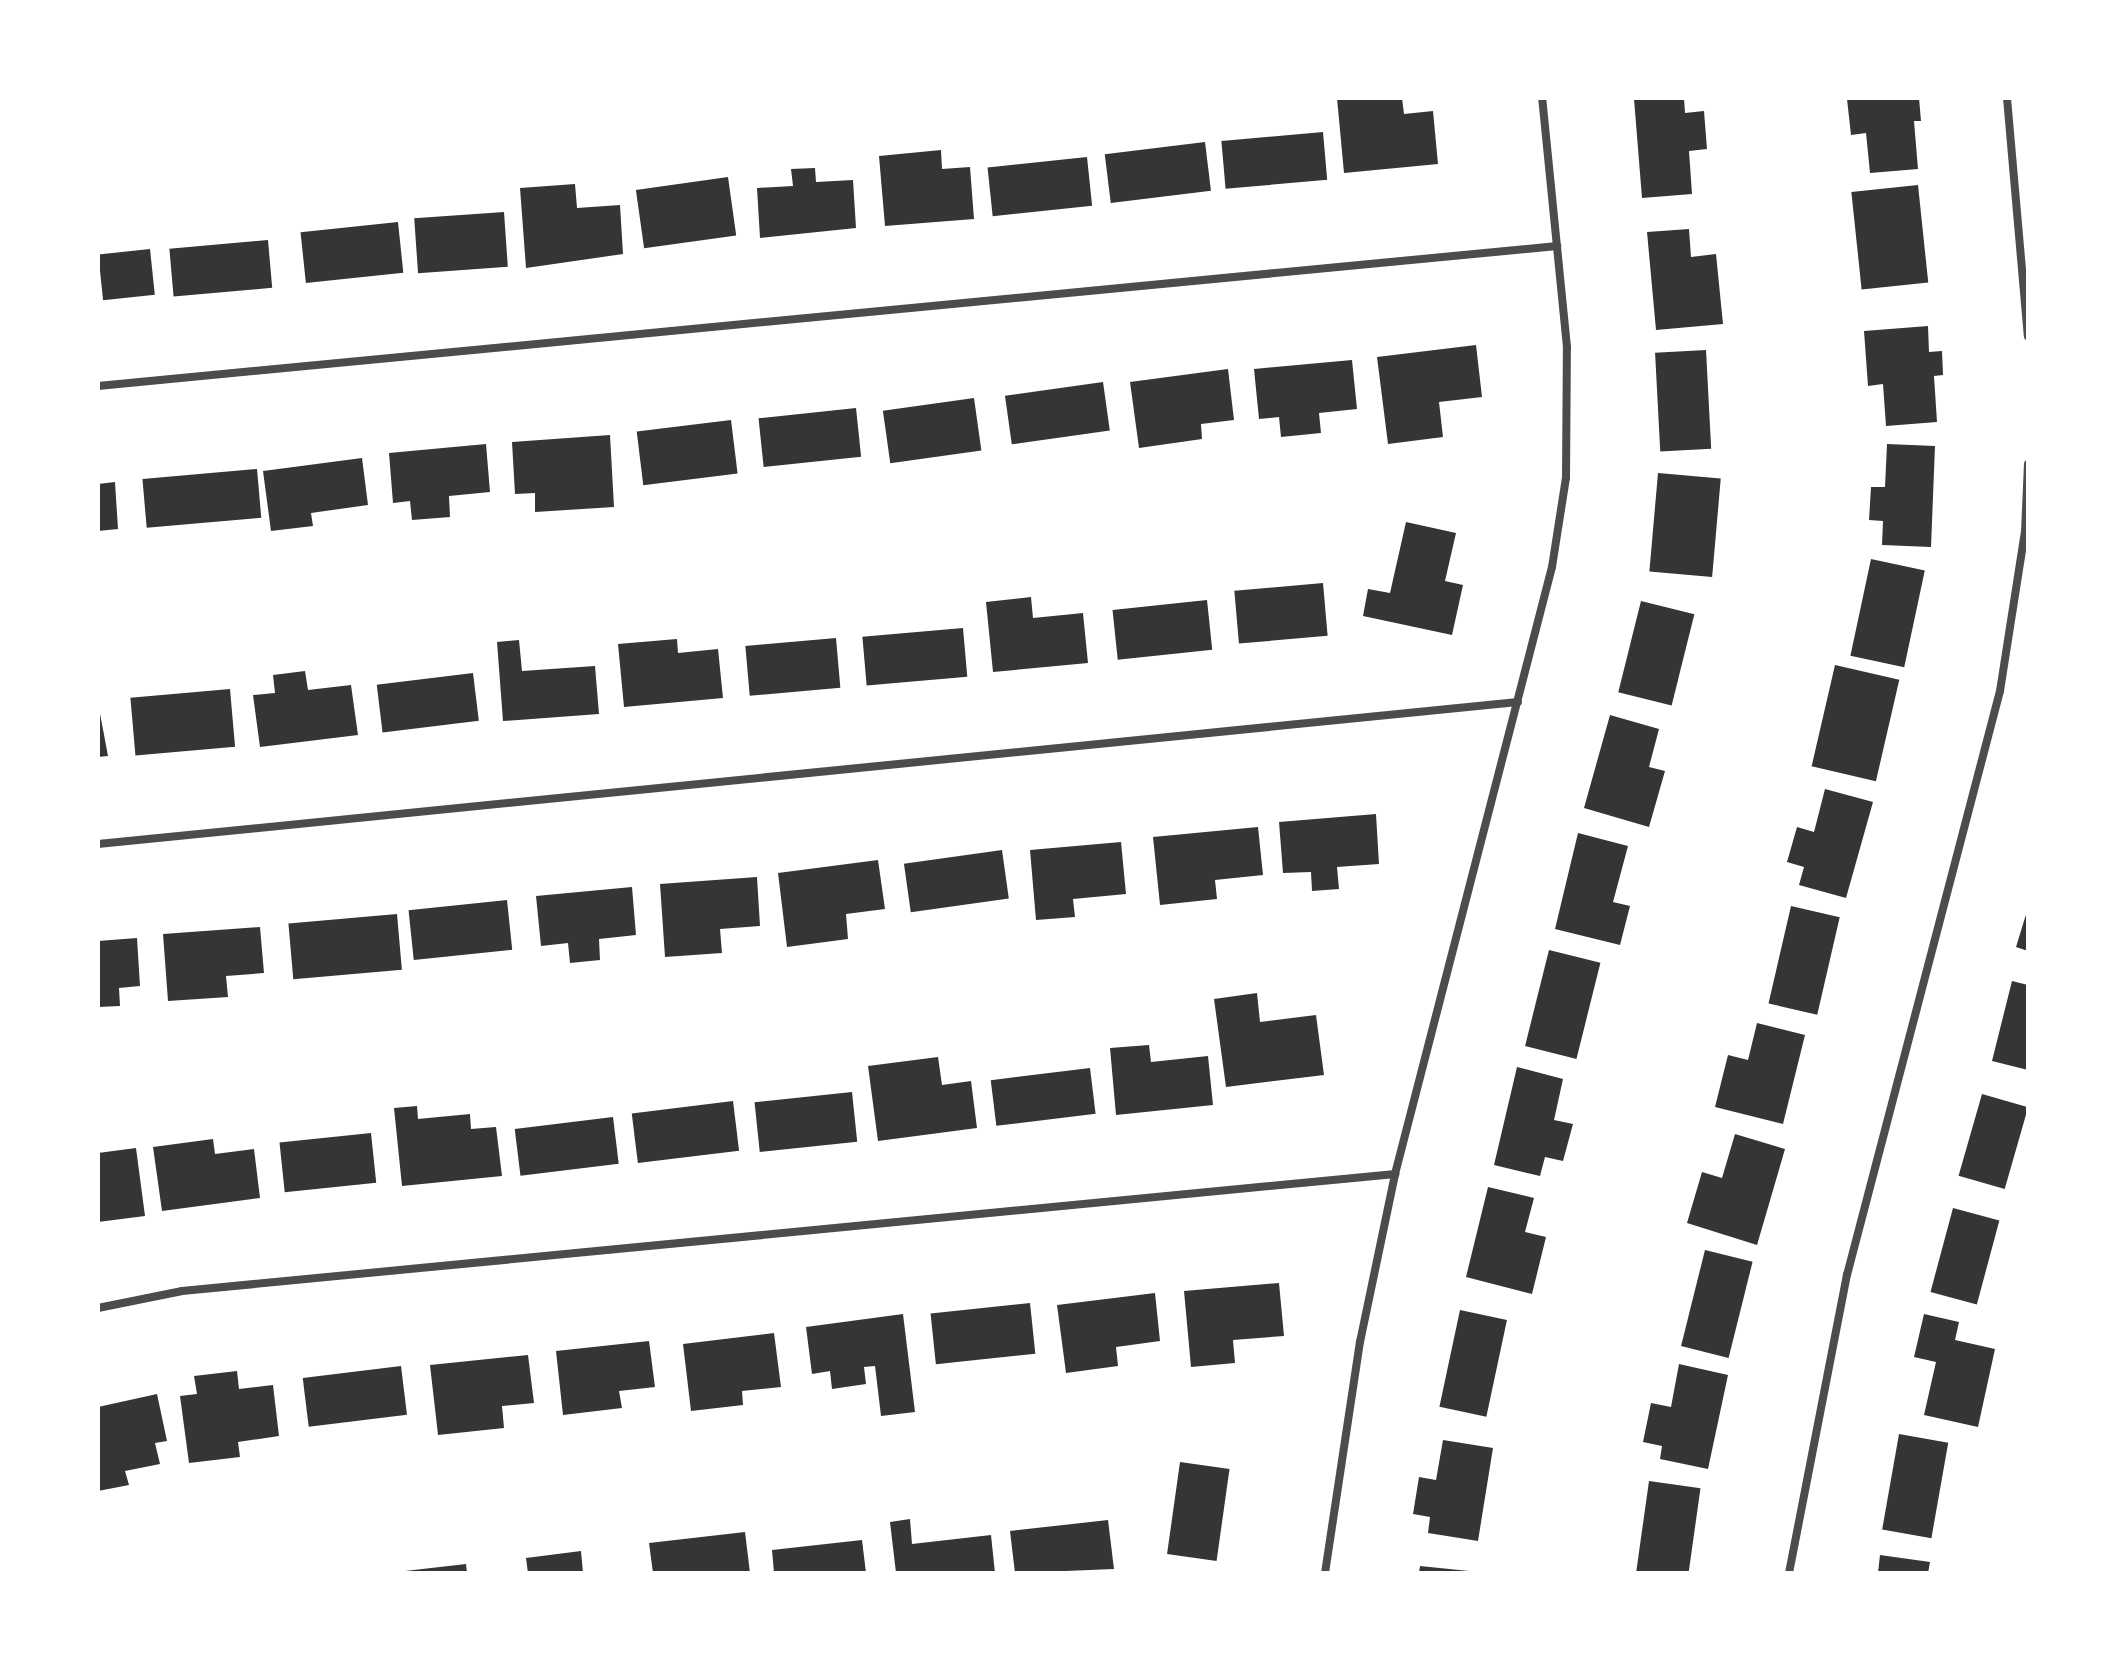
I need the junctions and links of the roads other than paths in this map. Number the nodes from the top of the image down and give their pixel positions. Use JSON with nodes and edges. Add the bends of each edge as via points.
{"nodes":[{"id":1,"x":1542,"y":98,"type":"edge"},
{"id":2,"x":2007,"y":98,"type":"edge"},
{"id":3,"x":1557,"y":246,"type":"junction"},
{"id":4,"x":2028,"y":336,"type":"edge"},
{"id":5,"x":98,"y":386,"type":"edge"},
{"id":6,"x":2028,"y":464,"type":"edge"},
{"id":7,"x":1518,"y":702,"type":"junction"},
{"id":8,"x":98,"y":844,"type":"edge"},
{"id":9,"x":1395,"y":1174,"type":"junction"},
{"id":10,"x":98,"y":1308,"type":"edge"},
{"id":11,"x":1325,"y":1573,"type":"edge"},
{"id":12,"x":1789,"y":1573,"type":"edge"}],
"edges":[{"from":1,"to":3,"type":"street"},
{"from":2,"to":4,"type":"street"},
{"from":3,"to":5,"type":"street"},
{"from":3,"to":7,"type":"street","via":[[1567,347],[1566,478],[1552,567]]},
{"from":6,"to":12,"type":"street","via":[[2025,532],[2000,691],[1847,1275]]},
{"from":7,"to":8,"type":"street"},
{"from":7,"to":9,"type":"street"},
{"from":9,"to":10,"type":"street","via":[[182,1291]]},
{"from":9,"to":11,"type":"street","via":[[1360,1342]]}]}
